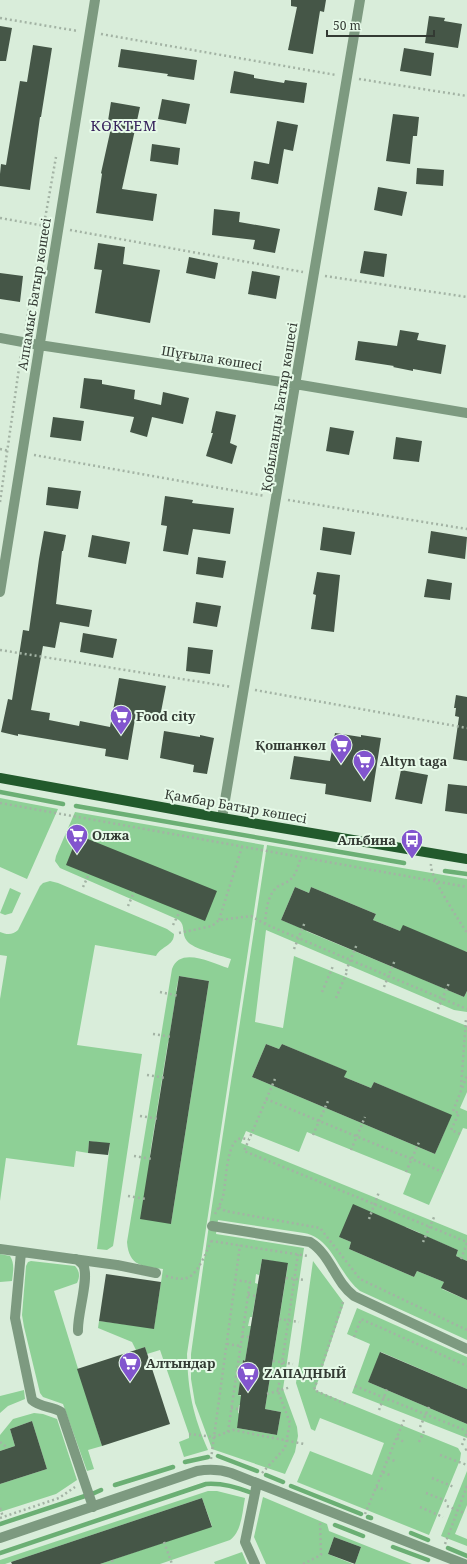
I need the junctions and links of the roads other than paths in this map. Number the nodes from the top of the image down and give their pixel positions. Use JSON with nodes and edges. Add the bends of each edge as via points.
{"nodes":[{"id":1,"x":95,"y":0,"type":"edge"},
{"id":2,"x":360,"y":0,"type":"edge"},
{"id":3,"x":0,"y":338,"type":"edge"},
{"id":4,"x":39,"y":345,"type":"junction"},
{"id":5,"x":295,"y":384,"type":"junction"},
{"id":6,"x":467,"y":413,"type":"edge"},
{"id":7,"x":0,"y":592,"type":"edge"},
{"id":8,"x":0,"y":778,"type":"edge"},
{"id":9,"x":222,"y":818,"type":"junction"},
{"id":10,"x":467,"y":859,"type":"edge"},
{"id":11,"x":212,"y":1226,"type":"dead end"},
{"id":12,"x":0,"y":1249,"type":"edge"},
{"id":13,"x":21,"y":1252,"type":"junction"},
{"id":14,"x":76,"y":1259,"type":"junction"},
{"id":15,"x":156,"y":1273,"type":"dead end"},
{"id":16,"x":78,"y":1331,"type":"dead end"},
{"id":17,"x":467,"y":1349,"type":"edge"},
{"id":18,"x":256,"y":1482,"type":"junction"},
{"id":19,"x":93,"y":1507,"type":"junction"},
{"id":20,"x":0,"y":1538,"type":"edge"},
{"id":21,"x":255,"y":1564,"type":"edge"},
{"id":22,"x":464,"y":1564,"type":"edge"}],
"edges":[{"from":1,"to":4,"type":"street","name":"Алпамыс Батыр көшесі"},
{"from":2,"to":5,"type":"street","name":"Қобыланды Батыр көшесі"},
{"from":3,"to":4,"type":"street","name":"Шұғыла көшесі"},
{"from":4,"to":5,"type":"street","name":"Шұғыла көшесі"},
{"from":4,"to":7,"type":"street","name":"Алпамыс Батыр көшесі"},
{"from":5,"to":6,"type":"street","name":"Шұғыла көшесі"},
{"from":5,"to":9,"type":"street","name":"Қобыланды Батыр көшесі"},
{"from":8,"to":9,"type":"main road","name":"Қамбар Батыр көшесі"},
{"from":9,"to":10,"type":"main road","name":"Қамбар Батыр көшесі"},
{"from":11,"to":17,"type":"street","via":[[310,1242],[318,1247],[354,1296]]},
{"from":12,"to":13,"type":"street"},
{"from":13,"to":14,"type":"street"},
{"from":13,"to":19,"type":"street","via":[[15,1318],[32,1400],[41,1406],[61,1412]]},
{"from":14,"to":15,"type":"street"},
{"from":14,"to":16,"type":"street","via":[[84,1266],[86,1278],[78,1316]]},
{"from":18,"to":19,"type":"street","via":[[219,1469],[210,1469],[197,1471]]},
{"from":18,"to":21,"type":"street","via":[[245,1542]]},
{"from":18,"to":22,"type":"street"},
{"from":19,"to":20,"type":"street"}]}
